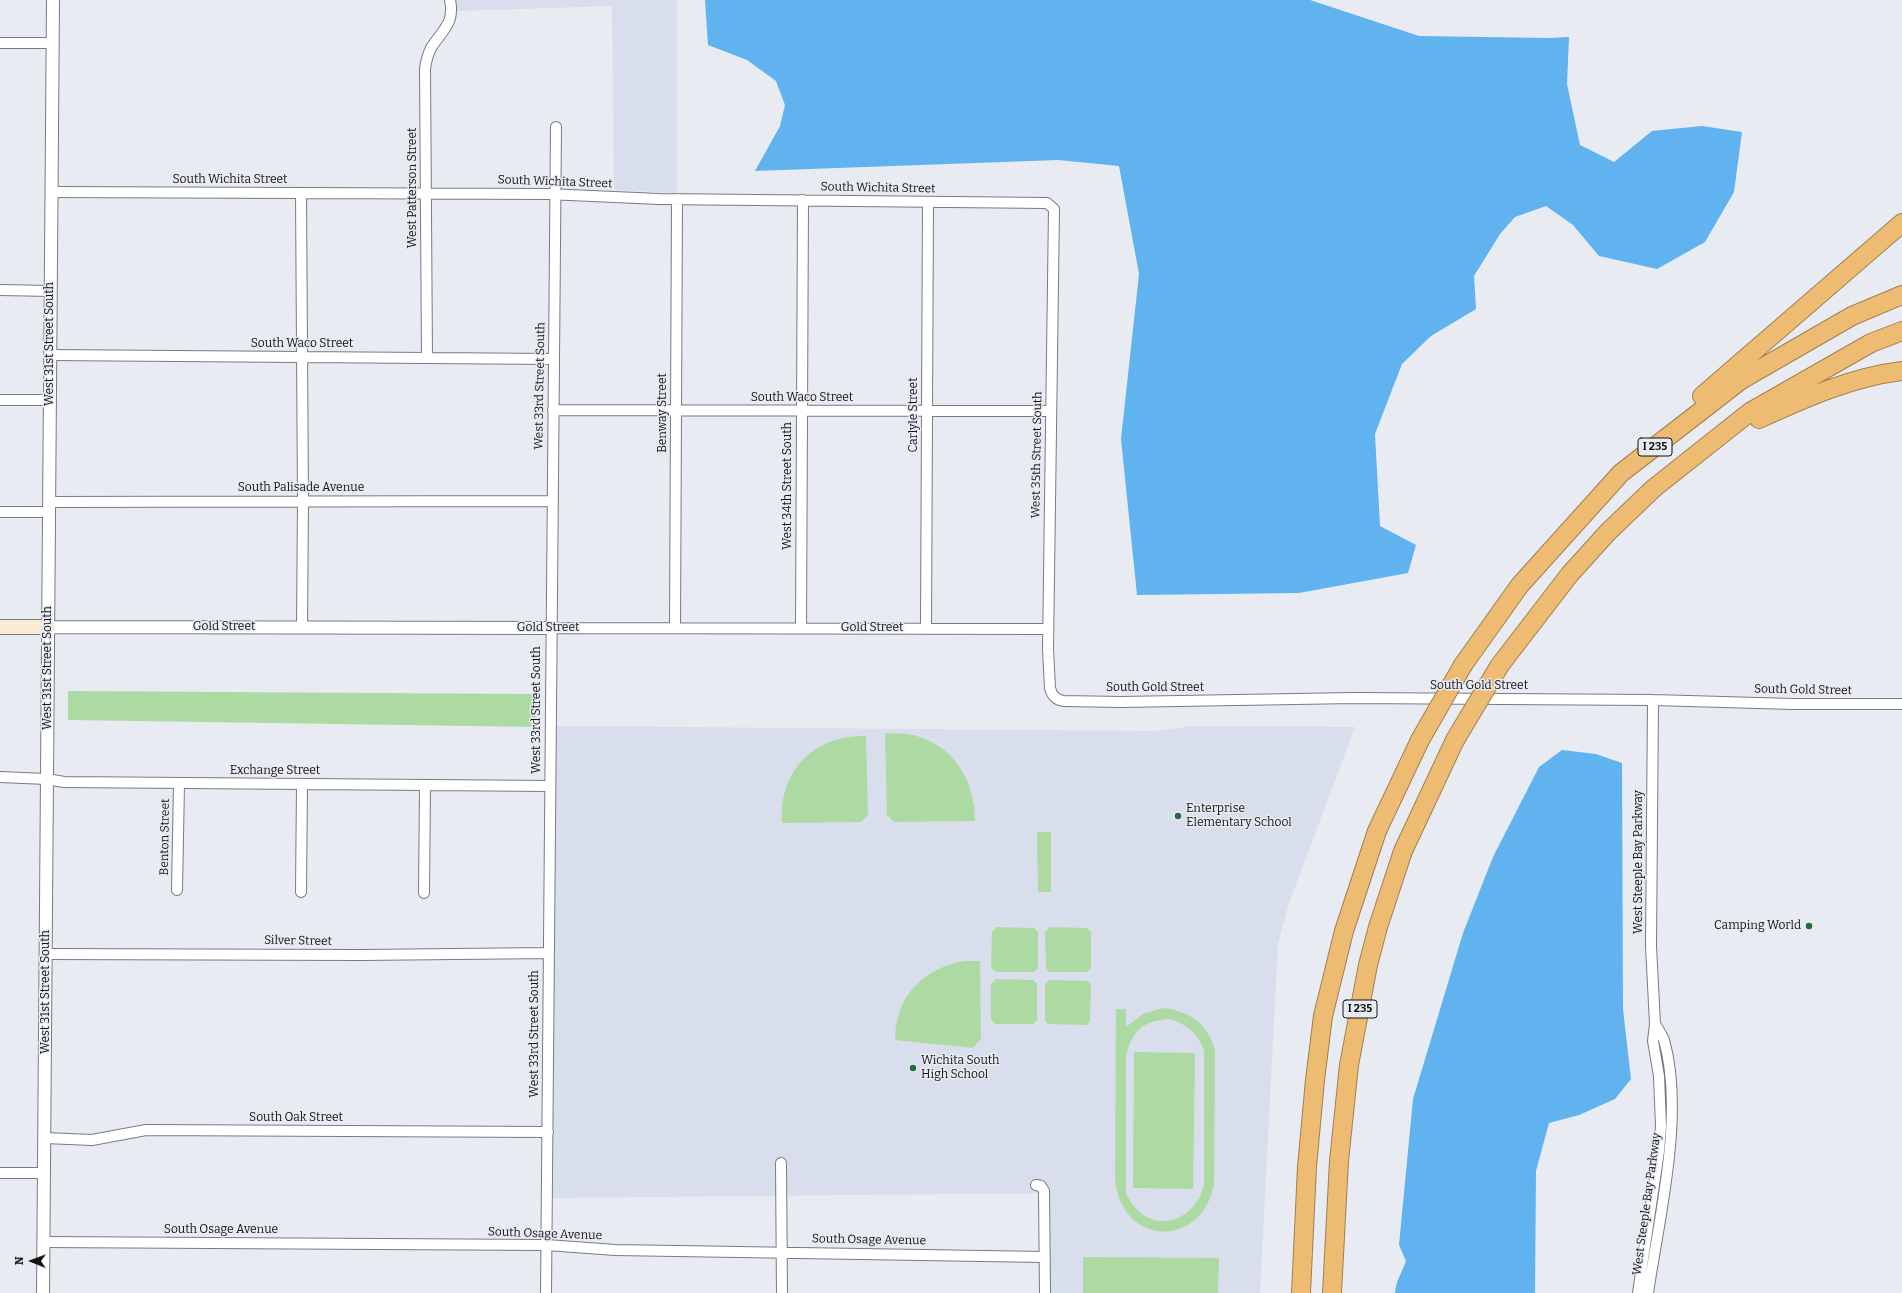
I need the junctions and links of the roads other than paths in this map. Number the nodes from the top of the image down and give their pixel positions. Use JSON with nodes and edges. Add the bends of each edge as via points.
{"nodes":[{"id":1,"x":53,"y":0,"type":"edge"},
{"id":2,"x":450,"y":0,"type":"edge"},
{"id":3,"x":0,"y":43,"type":"edge"},
{"id":4,"x":53,"y":43,"type":"junction"},
{"id":5,"x":556,"y":127,"type":"dead end"},
{"id":6,"x":52,"y":192,"type":"junction"},
{"id":7,"x":301,"y":193,"type":"junction"},
{"id":8,"x":426,"y":193,"type":"junction"},
{"id":9,"x":555,"y":194,"type":"junction"},
{"id":10,"x":677,"y":199,"type":"junction"},
{"id":11,"x":803,"y":200,"type":"junction"},
{"id":12,"x":928,"y":202,"type":"junction"},
{"id":13,"x":1054,"y":209,"type":"joint"},
{"id":14,"x":1902,"y":222,"type":"edge"},
{"id":15,"x":0,"y":290,"type":"edge"},
{"id":16,"x":51,"y":291,"type":"junction"},
{"id":17,"x":1902,"y":295,"type":"edge"},
{"id":18,"x":1902,"y":331,"type":"edge"},
{"id":19,"x":50,"y":355,"type":"junction"},
{"id":20,"x":302,"y":357,"type":"junction"},
{"id":21,"x":427,"y":358,"type":"junction"},
{"id":22,"x":553,"y":359,"type":"junction"},
{"id":23,"x":1902,"y":371,"type":"edge"},
{"id":24,"x":0,"y":400,"type":"edge"},
{"id":25,"x":50,"y":400,"type":"junction"},
{"id":26,"x":553,"y":410,"type":"junction"},
{"id":27,"x":676,"y":410,"type":"junction"},
{"id":28,"x":802,"y":411,"type":"junction"},
{"id":29,"x":927,"y":411,"type":"junction"},
{"id":30,"x":1051,"y":411,"type":"junction"},
{"id":31,"x":1704,"y":448,"type":"junction"},
{"id":32,"x":1642,"y":457,"type":"junction"},
{"id":33,"x":552,"y":500,"type":"junction"},
{"id":34,"x":303,"y":501,"type":"junction"},
{"id":35,"x":49,"y":507,"type":"junction"},
{"id":36,"x":0,"y":512,"type":"edge"},
{"id":37,"x":0,"y":627,"type":"edge"},
{"id":38,"x":48,"y":627,"type":"junction"},
{"id":39,"x":302,"y":627,"type":"junction"},
{"id":40,"x":551,"y":628,"type":"junction"},
{"id":41,"x":675,"y":628,"type":"junction"},
{"id":42,"x":801,"y":628,"type":"junction"},
{"id":43,"x":926,"y":628,"type":"junction"},
{"id":44,"x":1048,"y":629,"type":"junction"},
{"id":45,"x":1057,"y":699,"type":"joint"},
{"id":46,"x":1653,"y":700,"type":"junction"},
{"id":47,"x":1902,"y":704,"type":"edge"},
{"id":48,"x":0,"y":777,"type":"edge"},
{"id":49,"x":47,"y":779,"type":"junction"},
{"id":50,"x":179,"y":784,"type":"junction"},
{"id":51,"x":302,"y":785,"type":"junction"},
{"id":52,"x":425,"y":785,"type":"junction"},
{"id":53,"x":550,"y":786,"type":"junction"},
{"id":54,"x":177,"y":890,"type":"dead end"},
{"id":55,"x":301,"y":892,"type":"dead end"},
{"id":56,"x":424,"y":893,"type":"dead end"},
{"id":57,"x":549,"y":953,"type":"junction"},
{"id":58,"x":46,"y":954,"type":"junction"},
{"id":59,"x":1655,"y":1024,"type":"junction"},
{"id":60,"x":548,"y":1132,"type":"junction"},
{"id":61,"x":45,"y":1138,"type":"junction"},
{"id":62,"x":781,"y":1163,"type":"dead end"},
{"id":63,"x":0,"y":1173,"type":"edge"},
{"id":64,"x":44,"y":1173,"type":"junction"},
{"id":65,"x":1036,"y":1184,"type":"dead end"},
{"id":66,"x":44,"y":1242,"type":"junction"},
{"id":67,"x":547,"y":1245,"type":"junction"},
{"id":68,"x":782,"y":1251,"type":"junction"},
{"id":69,"x":1045,"y":1256,"type":"junction"},
{"id":70,"x":1332,"y":1292,"type":"edge"},
{"id":71,"x":43,"y":1293,"type":"edge"},
{"id":72,"x":546,"y":1293,"type":"edge"},
{"id":73,"x":782,"y":1293,"type":"edge"},
{"id":74,"x":1045,"y":1293,"type":"edge"},
{"id":75,"x":1301,"y":1293,"type":"edge"},
{"id":76,"x":1638,"y":1293,"type":"edge"},
{"id":77,"x":1648,"y":1293,"type":"edge"}],
"edges":[{"from":1,"to":4,"type":"street","name":"West 31st Street South"},
{"from":2,"to":8,"type":"street","name":"West Patterson Street","via":[[448,24],[430,50],[425,69]]},
{"from":3,"to":4,"type":"street"},
{"from":4,"to":6,"type":"street","name":"West 31st Street South"},
{"from":5,"to":9,"type":"street","name":"West 33rd Street South"},
{"from":6,"to":7,"type":"street","name":"South Wichita Street"},
{"from":6,"to":16,"type":"street","name":"West 31st Street South"},
{"from":7,"to":8,"type":"street","name":"South Wichita Street"},
{"from":7,"to":20,"type":"street"},
{"from":8,"to":9,"type":"street","name":"South Wichita Street"},
{"from":8,"to":21,"type":"street","name":"West Patterson Street"},
{"from":9,"to":10,"type":"street","name":"South Wichita Street"},
{"from":9,"to":22,"type":"street","name":"West 33rd Street South"},
{"from":10,"to":11,"type":"street","name":"South Wichita Street"},
{"from":10,"to":27,"type":"street","name":"Benway Street"},
{"from":11,"to":12,"type":"street","name":"South Wichita Street"},
{"from":11,"to":28,"type":"street","name":"West 34th Street South"},
{"from":12,"to":13,"type":"street","name":"South Wichita Street","via":[[1044,203],[1050,204]]},
{"from":12,"to":29,"type":"street","name":"Carlyle Street"},
{"from":13,"to":30,"type":"street","name":"West 35th Street South"},
{"from":14,"to":32,"type":"highway","via":[[1683,413]]},
{"from":15,"to":16,"type":"street"},
{"from":16,"to":19,"type":"street","name":"West 31st Street South"},
{"from":17,"to":32,"type":"highway","number":"I 235","via":[[1852,316],[1742,380]]},
{"from":18,"to":31,"type":"highway","number":"I 235","via":[[1870,343],[1750,412]]},
{"from":19,"to":20,"type":"street","name":"South Waco Street"},
{"from":19,"to":25,"type":"street","name":"West 31st Street South"},
{"from":20,"to":21,"type":"street","name":"South Waco Street"},
{"from":20,"to":34,"type":"street"},
{"from":21,"to":22,"type":"street","name":"South Waco Street"},
{"from":22,"to":26,"type":"street","name":"West 33rd Street South"},
{"from":23,"to":31,"type":"highway","via":[[1882,373],[1812,394]]},
{"from":24,"to":25,"type":"street"},
{"from":25,"to":35,"type":"street","name":"West 31st Street South"},
{"from":26,"to":27,"type":"street","name":"South Waco Street"},
{"from":26,"to":33,"type":"street","name":"West 33rd Street South"},
{"from":27,"to":28,"type":"street","name":"South Waco Street"},
{"from":27,"to":41,"type":"street","name":"Benway Street"},
{"from":28,"to":29,"type":"street","name":"South Waco Street"},
{"from":28,"to":42,"type":"street","name":"West 34th Street South"},
{"from":29,"to":30,"type":"street","name":"South Waco Street"},
{"from":29,"to":43,"type":"street","name":"Carlyle Street"},
{"from":30,"to":44,"type":"street","name":"West 35th Street South"},
{"from":31,"to":70,"type":"highway","number":"I 235","bridge":true,"via":[[1654,488],[1608,532],[1570,574],[1500,665],[1455,740],[1403,851],[1368,965],[1348,1065],[1339,1161]]},
{"from":32,"to":75,"type":"highway","number":"I 235","bridge":true,"via":[[1616,478],[1520,585],[1463,665],[1420,740],[1377,831],[1344,931],[1323,1016],[1307,1167]]},
{"from":33,"to":34,"type":"street","name":"South Palisade Avenue"},
{"from":33,"to":40,"type":"street","name":"West 33rd Street South"},
{"from":34,"to":35,"type":"street","name":"South Palisade Avenue"},
{"from":34,"to":39,"type":"street"},
{"from":35,"to":36,"type":"street","name":"South Palisade Avenue"},
{"from":35,"to":38,"type":"street","name":"West 31st Street South"},
{"from":37,"to":38,"type":"main road"},
{"from":38,"to":39,"type":"street","name":"Gold Street"},
{"from":38,"to":49,"type":"street","name":"West 31st Street South"},
{"from":39,"to":40,"type":"street","name":"Gold Street"},
{"from":40,"to":41,"type":"street","name":"Gold Street"},
{"from":40,"to":53,"type":"street","name":"West 33rd Street South"},
{"from":41,"to":42,"type":"street","name":"Gold Street"},
{"from":42,"to":43,"type":"street","name":"Gold Street"},
{"from":43,"to":44,"type":"street","name":"Gold Street"},
{"from":44,"to":45,"type":"street","name":"West 35th Street South","via":[[1050,688]]},
{"from":45,"to":46,"type":"street","name":"South Gold Street","via":[[1121,702],[1354,698]]},
{"from":46,"to":47,"type":"street","name":"South Gold Street"},
{"from":46,"to":59,"type":"street","name":"West Steeple Bay Parkway","via":[[1651,946]]},
{"from":48,"to":49,"type":"street","name":"Exchange Street"},
{"from":49,"to":50,"type":"street","name":"Exchange Street","via":[[64,782]]},
{"from":49,"to":58,"type":"street","name":"West 31st Street South"},
{"from":50,"to":51,"type":"street","name":"Exchange Street"},
{"from":50,"to":54,"type":"street","name":"Benton Street"},
{"from":51,"to":52,"type":"street","name":"Exchange Street"},
{"from":51,"to":55,"type":"street"},
{"from":52,"to":53,"type":"street","name":"Exchange Street"},
{"from":52,"to":56,"type":"street"},
{"from":53,"to":57,"type":"street","name":"West 33rd Street South"},
{"from":57,"to":58,"type":"street","name":"Silver Street"},
{"from":57,"to":60,"type":"street","name":"West 33rd Street South"},
{"from":58,"to":61,"type":"street","name":"West 31st Street South"},
{"from":59,"to":76,"type":"street","name":"West Steeple Bay Parkway","via":[[1653,1041],[1659,1076],[1661,1126]]},
{"from":59,"to":77,"type":"street","name":"West Steeple Bay Parkway","via":[[1663,1038],[1666,1054],[1671,1126],[1668,1165]]},
{"from":60,"to":61,"type":"street","name":"South Oak Street","via":[[146,1130],[98,1139]]},
{"from":60,"to":67,"type":"street","name":"West 33rd Street South"},
{"from":61,"to":64,"type":"street","name":"West 31st Street South"},
{"from":62,"to":68,"type":"street"},
{"from":63,"to":64,"type":"street"},
{"from":64,"to":66,"type":"street","name":"West 31st Street South"},
{"from":65,"to":69,"type":"street","via":[[1044,1191]]},
{"from":66,"to":67,"type":"street","name":"South Osage Avenue"},
{"from":66,"to":71,"type":"street","name":"West 31st Street South"},
{"from":67,"to":68,"type":"street","name":"South Osage Avenue","via":[[615,1250]]},
{"from":67,"to":72,"type":"street","name":"West 33rd Street South"},
{"from":68,"to":69,"type":"street","name":"South Osage Avenue"},
{"from":68,"to":73,"type":"street"},
{"from":69,"to":74,"type":"street"}]}
